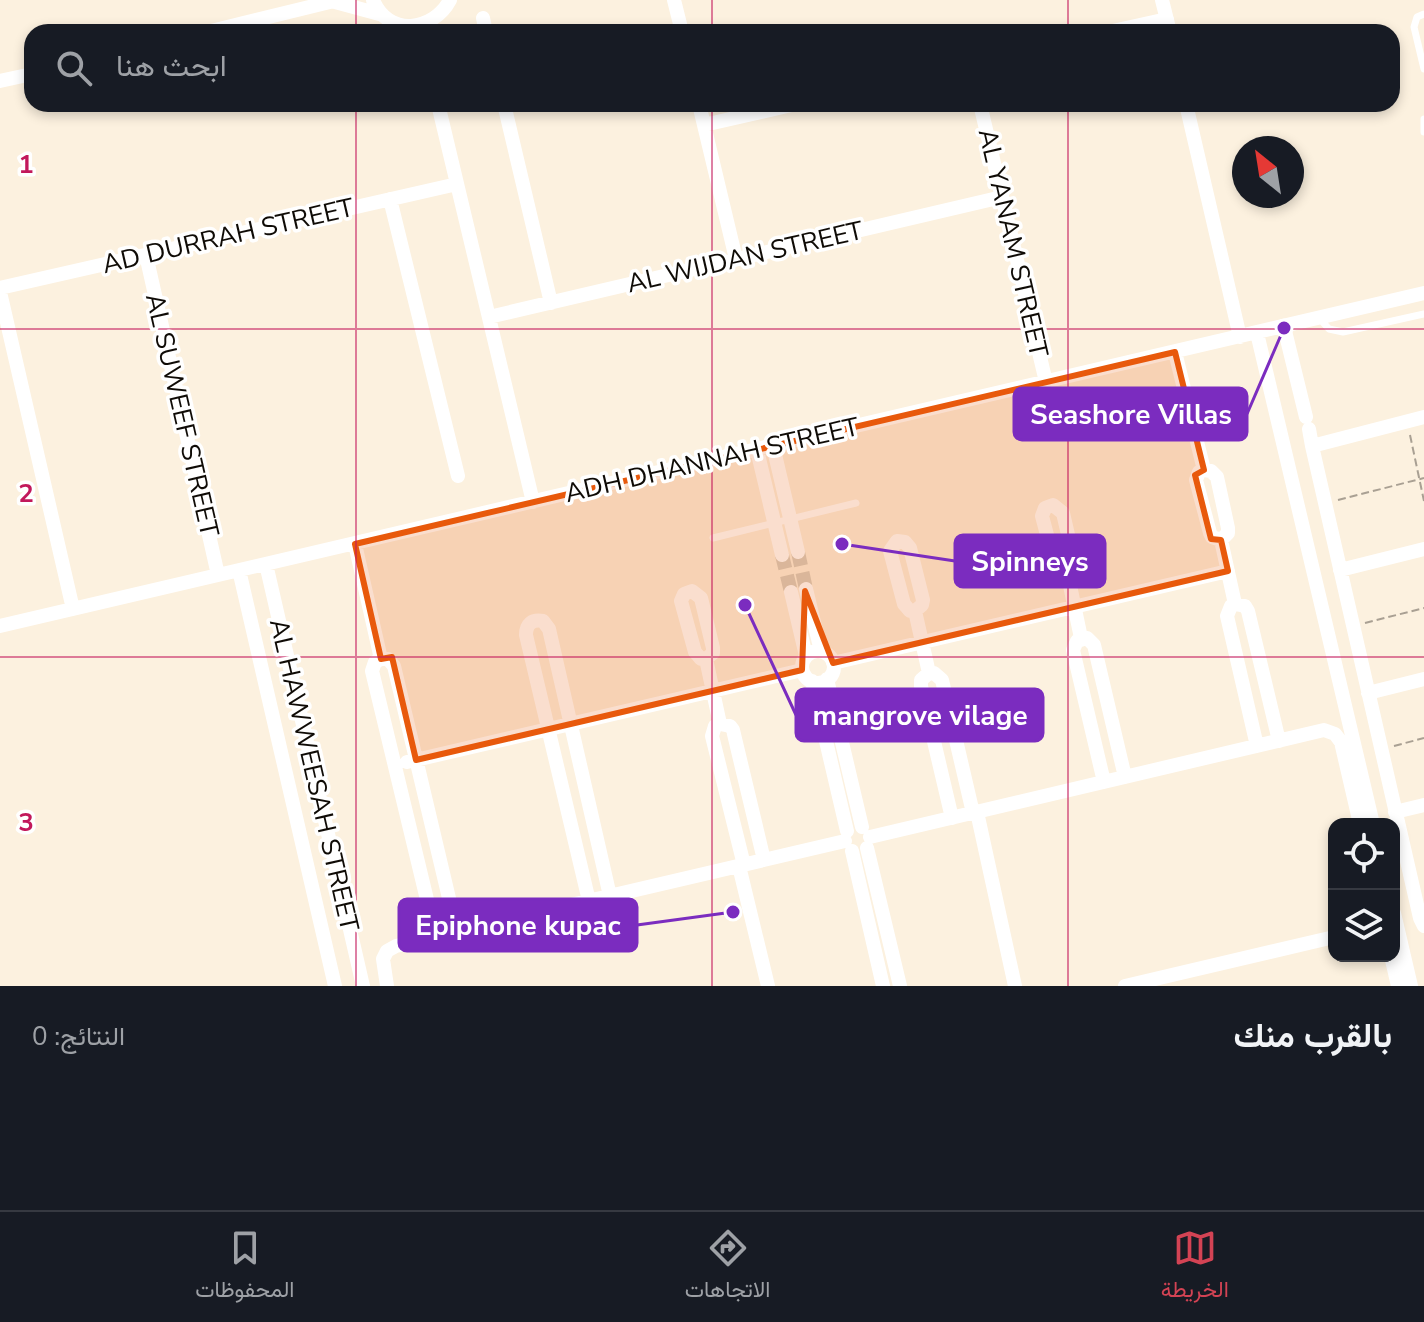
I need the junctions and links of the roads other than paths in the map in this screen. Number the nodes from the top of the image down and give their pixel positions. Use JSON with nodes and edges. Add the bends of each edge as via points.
{"nodes":[{"id":1,"x":373,"y":0,"type":"edge"},
{"id":2,"x":674,"y":0,"type":"edge"},
{"id":3,"x":1162,"y":0,"type":"edge"},
{"id":4,"x":336,"y":1,"type":"edge"},
{"id":5,"x":447,"y":6,"type":"edge"},
{"id":6,"x":1424,"y":14,"type":"edge"},
{"id":7,"x":385,"y":17,"type":"junction"},
{"id":8,"x":240,"y":24,"type":"edge"},
{"id":9,"x":392,"y":24,"type":"edge"},
{"id":10,"x":398,"y":24,"type":"edge"},
{"id":11,"x":425,"y":24,"type":"edge"},
{"id":12,"x":680,"y":24,"type":"edge"},
{"id":13,"x":1168,"y":24,"type":"edge"},
{"id":14,"x":1424,"y":69,"type":"edge"},
{"id":15,"x":24,"y":76,"type":"edge"},
{"id":16,"x":0,"y":81,"type":"edge"},
{"id":17,"x":440,"y":112,"type":"edge"},
{"id":18,"x":506,"y":112,"type":"edge"},
{"id":19,"x":701,"y":112,"type":"edge"},
{"id":20,"x":761,"y":112,"type":"edge"},
{"id":21,"x":982,"y":112,"type":"edge"},
{"id":22,"x":1188,"y":112,"type":"edge"},
{"id":23,"x":1424,"y":119,"type":"edge"},
{"id":24,"x":704,"y":125,"type":"junction"},
{"id":25,"x":1424,"y":132,"type":"edge"},
{"id":26,"x":457,"y":184,"type":"junction"},
{"id":27,"x":1002,"y":197,"type":"junction"},
{"id":28,"x":390,"y":199,"type":"junction"},
{"id":29,"x":146,"y":255,"type":"junction"},
{"id":30,"x":736,"y":259,"type":"junction"},
{"id":31,"x":0,"y":290,"type":"edge"},
{"id":32,"x":1424,"y":293,"type":"edge"},
{"id":33,"x":551,"y":303,"type":"junction"},
{"id":34,"x":1424,"y":314,"type":"edge"},
{"id":35,"x":489,"y":317,"type":"junction"},
{"id":36,"x":1319,"y":318,"type":"junction"},
{"id":37,"x":1284,"y":327,"type":"junction"},
{"id":38,"x":1257,"y":333,"type":"junction"},
{"id":39,"x":1240,"y":337,"type":"junction"},
{"id":40,"x":1175,"y":352,"type":"junction"},
{"id":41,"x":1046,"y":382,"type":"junction"},
{"id":42,"x":1424,"y":417,"type":"edge"},
{"id":43,"x":773,"y":446,"type":"junction"},
{"id":44,"x":1312,"y":446,"type":"junction"},
{"id":45,"x":757,"y":450,"type":"junction"},
{"id":46,"x":458,"y":476,"type":"dead end"},
{"id":47,"x":533,"y":502,"type":"junction"},
{"id":48,"x":856,"y":503,"type":"dead end"},
{"id":49,"x":790,"y":519,"type":"junction"},
{"id":50,"x":774,"y":523,"type":"junction"},
{"id":51,"x":713,"y":538,"type":"dead end"},
{"id":52,"x":355,"y":544,"type":"junction"},
{"id":53,"x":1424,"y":549,"type":"edge"},
{"id":54,"x":798,"y":552,"type":"tunnel mouth"},
{"id":55,"x":782,"y":555,"type":"tunnel mouth"},
{"id":56,"x":266,"y":564,"type":"junction"},
{"id":57,"x":239,"y":570,"type":"junction"},
{"id":58,"x":1340,"y":570,"type":"junction"},
{"id":59,"x":1228,"y":571,"type":"junction"},
{"id":60,"x":218,"y":575,"type":"junction"},
{"id":61,"x":1068,"y":576,"type":"dead end"},
{"id":62,"x":806,"y":589,"type":"tunnel mouth"},
{"id":63,"x":791,"y":592,"type":"tunnel mouth"},
{"id":64,"x":1235,"y":604,"type":"junction"},
{"id":65,"x":1074,"y":607,"type":"junction"},
{"id":66,"x":73,"y":609,"type":"junction"},
{"id":67,"x":915,"y":611,"type":"dead end"},
{"id":68,"x":0,"y":626,"type":"edge"},
{"id":69,"x":1081,"y":638,"type":"junction"},
{"id":70,"x":922,"y":643,"type":"junction"},
{"id":71,"x":821,"y":651,"type":"junction"},
{"id":72,"x":381,"y":659,"type":"junction"},
{"id":73,"x":706,"y":659,"type":"dead end"},
{"id":74,"x":833,"y":663,"type":"junction"},
{"id":75,"x":807,"y":669,"type":"junction"},
{"id":76,"x":929,"y":673,"type":"junction"},
{"id":77,"x":827,"y":679,"type":"junction"},
{"id":78,"x":1424,"y":679,"type":"edge"},
{"id":79,"x":713,"y":691,"type":"junction"},
{"id":80,"x":1368,"y":693,"type":"junction"},
{"id":81,"x":571,"y":724,"type":"junction"},
{"id":82,"x":720,"y":724,"type":"junction"},
{"id":83,"x":548,"y":730,"type":"junction"},
{"id":84,"x":1279,"y":741,"type":"junction"},
{"id":85,"x":1257,"y":746,"type":"junction"},
{"id":86,"x":416,"y":760,"type":"junction"},
{"id":87,"x":395,"y":765,"type":"junction"},
{"id":88,"x":1125,"y":777,"type":"junction"},
{"id":89,"x":1104,"y":782,"type":"junction"},
{"id":90,"x":1424,"y":805,"type":"edge"},
{"id":91,"x":1395,"y":812,"type":"junction"},
{"id":92,"x":975,"y":813,"type":"junction"},
{"id":93,"x":952,"y":818,"type":"junction"},
{"id":94,"x":1359,"y":818,"type":"edge"},
{"id":95,"x":1372,"y":818,"type":"edge"},
{"id":96,"x":857,"y":839,"type":"junction"},
{"id":97,"x":764,"y":860,"type":"junction"},
{"id":98,"x":742,"y":865,"type":"junction"},
{"id":99,"x":610,"y":896,"type":"junction"},
{"id":100,"x":589,"y":901,"type":"junction"},
{"id":101,"x":1424,"y":926,"type":"edge"},
{"id":102,"x":457,"y":932,"type":"junction"},
{"id":103,"x":436,"y":937,"type":"junction"},
{"id":104,"x":1328,"y":938,"type":"edge"},
{"id":105,"x":1400,"y":939,"type":"edge"},
{"id":106,"x":1392,"y":962,"type":"edge"},
{"id":107,"x":335,"y":986,"type":"edge"},
{"id":108,"x":363,"y":986,"type":"edge"},
{"id":109,"x":387,"y":986,"type":"edge"},
{"id":110,"x":768,"y":986,"type":"edge"},
{"id":111,"x":883,"y":986,"type":"edge"},
{"id":112,"x":900,"y":986,"type":"edge"},
{"id":113,"x":1015,"y":986,"type":"edge"},
{"id":114,"x":1125,"y":986,"type":"edge"},
{"id":115,"x":1398,"y":986,"type":"edge"},
{"id":116,"x":1411,"y":986,"type":"edge"}],
"edges":[{"from":1,"to":7,"type":"street"},
{"from":2,"to":12,"type":"street"},
{"from":3,"to":13,"type":"street"},
{"from":4,"to":7,"type":"street"},
{"from":4,"to":8,"type":"street"},
{"from":5,"to":11,"type":"street"},
{"from":6,"to":14,"type":"lane","via":[[1414,23]]},
{"from":7,"to":9,"type":"street"},
{"from":7,"to":10,"type":"street"},
{"from":15,"to":16,"type":"street"},
{"from":17,"to":26,"type":"street"},
{"from":18,"to":33,"type":"street"},
{"from":19,"to":24,"type":"street"},
{"from":20,"to":24,"type":"street"},
{"from":21,"to":27,"type":"street","name":"AL YANAM STREET"},
{"from":22,"to":39,"type":"street"},
{"from":23,"to":25,"type":"lane"},
{"from":24,"to":30,"type":"street"},
{"from":26,"to":28,"type":"street","name":"AD DURRAH STREET"},
{"from":26,"to":35,"type":"street"},
{"from":27,"to":30,"type":"street","name":"AL WIJDAN STREET"},
{"from":27,"to":41,"type":"street","name":"AL YANAM STREET"},
{"from":28,"to":29,"type":"street","name":"AD DURRAH STREET"},
{"from":28,"to":46,"type":"street"},
{"from":29,"to":31,"type":"street","name":"AD DURRAH STREET"},
{"from":29,"to":60,"type":"street","name":"AL SUWEEF STREET"},
{"from":30,"to":33,"type":"street","name":"AL WIJDAN STREET"},
{"from":31,"to":66,"type":"street"},
{"from":32,"to":36,"type":"street","name":"ADH DHANNAH STREET"},
{"from":33,"to":35,"type":"street","name":"AL WIJDAN STREET"},
{"from":34,"to":36,"type":"lane","via":[[1343,332],[1329,329]]},
{"from":35,"to":47,"type":"street"},
{"from":36,"to":37,"type":"street","name":"ADH DHANNAH STREET"},
{"from":37,"to":38,"type":"street","name":"ADH DHANNAH STREET"},
{"from":37,"to":44,"type":"street"},
{"from":38,"to":39,"type":"street","name":"ADH DHANNAH STREET"},
{"from":38,"to":95,"type":"street"},
{"from":39,"to":40,"type":"street","name":"ADH DHANNAH STREET"},
{"from":40,"to":41,"type":"street","name":"ADH DHANNAH STREET"},
{"from":40,"to":59,"type":"street","via":[[1204,470],[1217,477],[1228,528],[1221,540]]},
{"from":41,"to":43,"type":"street","name":"ADH DHANNAH STREET"},
{"from":42,"to":44,"type":"street"},
{"from":43,"to":45,"type":"street","name":"ADH DHANNAH STREET"},
{"from":43,"to":49,"type":"street"},
{"from":44,"to":58,"type":"street"},
{"from":45,"to":47,"type":"street","name":"ADH DHANNAH STREET"},
{"from":45,"to":50,"type":"street"},
{"from":47,"to":52,"type":"street","name":"ADH DHANNAH STREET"},
{"from":48,"to":49,"type":"lane"},
{"from":49,"to":50,"type":"lane"},
{"from":49,"to":54,"type":"street"},
{"from":50,"to":51,"type":"lane"},
{"from":50,"to":55,"type":"street"},
{"from":52,"to":56,"type":"street","name":"ADH DHANNAH STREET"},
{"from":52,"to":72,"type":"street"},
{"from":53,"to":58,"type":"street"},
{"from":56,"to":57,"type":"street","name":"ADH DHANNAH STREET"},
{"from":56,"to":108,"type":"street","name":"AL HAWWEESAH STREET"},
{"from":57,"to":60,"type":"street","name":"ADH DHANNAH STREET"},
{"from":57,"to":107,"type":"street","name":"AL HAWWEESAH STREET"},
{"from":58,"to":80,"type":"street"},
{"from":59,"to":64,"type":"street"},
{"from":59,"to":65,"type":"street"},
{"from":60,"to":66,"type":"street","name":"ADH DHANNAH STREET"},
{"from":61,"to":65,"type":"street"},
{"from":62,"to":71,"type":"street"},
{"from":63,"to":75,"type":"street"},
{"from":64,"to":84,"type":"street","via":[[1248,611]]},
{"from":64,"to":85,"type":"street","via":[[1227,616]]},
{"from":65,"to":69,"type":"street"},
{"from":65,"to":70,"type":"street"},
{"from":66,"to":68,"type":"street","name":"ADH DHANNAH STREET"},
{"from":67,"to":70,"type":"street"},
{"from":69,"to":88,"type":"street","via":[[1094,645]]},
{"from":69,"to":89,"type":"street","via":[[1073,650]]},
{"from":70,"to":74,"type":"street"},
{"from":70,"to":76,"type":"street"},
{"from":71,"to":74,"type":"street"},
{"from":71,"to":75,"type":"street"},
{"from":72,"to":86,"type":"street","via":[[394,666]]},
{"from":72,"to":87,"type":"street","via":[[372,671]]},
{"from":73,"to":79,"type":"street"},
{"from":74,"to":77,"type":"street"},
{"from":75,"to":77,"type":"street"},
{"from":75,"to":79,"type":"street"},
{"from":75,"to":96,"type":"street"},
{"from":76,"to":92,"type":"street","via":[[942,680]]},
{"from":76,"to":93,"type":"street","via":[[921,686]]},
{"from":77,"to":96,"type":"street"},
{"from":78,"to":80,"type":"street"},
{"from":79,"to":81,"type":"street"},
{"from":79,"to":82,"type":"street"},
{"from":80,"to":91,"type":"street"},
{"from":81,"to":83,"type":"street"},
{"from":81,"to":83,"type":"street","via":[[549,629],[538,620],[528,624],[526,635]]},
{"from":81,"to":99,"type":"street"},
{"from":82,"to":97,"type":"street","via":[[733,730]]},
{"from":82,"to":98,"type":"street","via":[[712,736]]},
{"from":83,"to":86,"type":"street"},
{"from":83,"to":100,"type":"street"},
{"from":84,"to":85,"type":"street"},
{"from":84,"to":94,"type":"street","via":[[1324,730],[1335,734]]},
{"from":85,"to":88,"type":"street"},
{"from":86,"to":87,"type":"street"},
{"from":86,"to":102,"type":"street"},
{"from":87,"to":103,"type":"street"},
{"from":88,"to":89,"type":"street"},
{"from":89,"to":92,"type":"street"},
{"from":90,"to":91,"type":"street"},
{"from":91,"to":101,"type":"street"},
{"from":92,"to":93,"type":"street"},
{"from":92,"to":113,"type":"street"},
{"from":93,"to":96,"type":"street"},
{"from":96,"to":97,"type":"street"},
{"from":96,"to":111,"type":"street"},
{"from":96,"to":112,"type":"street"},
{"from":97,"to":98,"type":"street"},
{"from":98,"to":99,"type":"street"},
{"from":98,"to":110,"type":"street"},
{"from":99,"to":100,"type":"street"},
{"from":100,"to":102,"type":"street"},
{"from":102,"to":103,"type":"street"},
{"from":103,"to":109,"type":"street","via":[[387,951],[382,964]]},
{"from":104,"to":114,"type":"street"},
{"from":105,"to":116,"type":"street"},
{"from":106,"to":115,"type":"street"}]}
